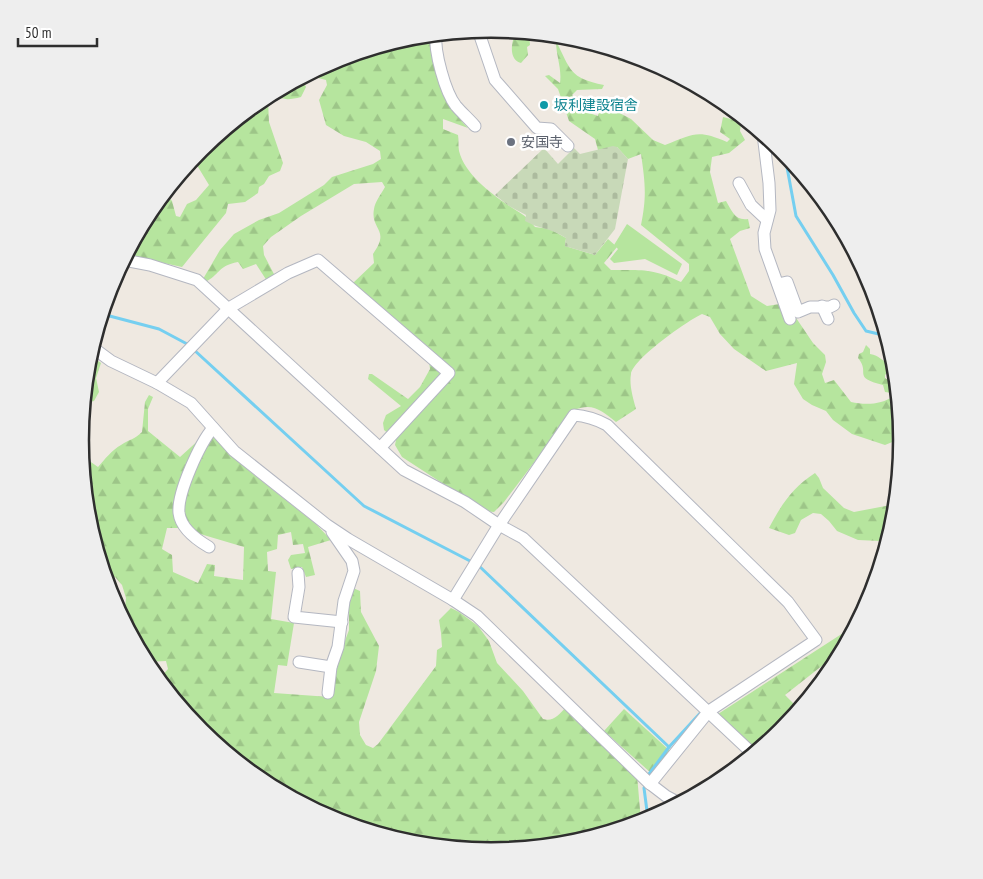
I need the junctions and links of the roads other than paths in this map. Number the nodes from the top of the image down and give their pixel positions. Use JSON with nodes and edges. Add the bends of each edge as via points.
{"nodes":[{"id":1,"x":481,"y":38,"type":"edge"},
{"id":2,"x":436,"y":41,"type":"edge"},
{"id":3,"x":475,"y":126,"type":"dead end"},
{"id":4,"x":764,"y":144,"type":"edge"},
{"id":5,"x":568,"y":146,"type":"dead end"},
{"id":6,"x":738,"y":188,"type":"dead end"},
{"id":7,"x":767,"y":220,"type":"junction"},
{"id":8,"x":131,"y":261,"type":"edge"},
{"id":9,"x":778,"y":284,"type":"junction"},
{"id":10,"x":834,"y":305,"type":"dead end"},
{"id":11,"x":822,"y":306,"type":"junction"},
{"id":12,"x":229,"y":308,"type":"junction"},
{"id":13,"x":790,"y":319,"type":"dead end"},
{"id":14,"x":828,"y":319,"type":"dead end"},
{"id":15,"x":99,"y":354,"type":"edge"},
{"id":16,"x":157,"y":383,"type":"junction"},
{"id":17,"x":213,"y":428,"type":"junction"},
{"id":18,"x":380,"y":448,"type":"junction"},
{"id":19,"x":327,"y":525,"type":"junction"},
{"id":20,"x":499,"y":525,"type":"junction"},
{"id":21,"x":209,"y":547,"type":"dead end"},
{"id":22,"x":298,"y":573,"type":"dead end"},
{"id":23,"x":454,"y":600,"type":"junction"},
{"id":24,"x":342,"y":622,"type":"junction"},
{"id":25,"x":299,"y":662,"type":"dead end"},
{"id":26,"x":331,"y":667,"type":"junction"},
{"id":27,"x":328,"y":693,"type":"dead end"},
{"id":28,"x":709,"y":711,"type":"junction"},
{"id":29,"x":748,"y":749,"type":"edge"},
{"id":30,"x":648,"y":781,"type":"junction"},
{"id":31,"x":671,"y":799,"type":"edge"}],
"edges":[{"from":1,"to":5,"type":"street","via":[[496,80],[537,128],[551,129]]},
{"from":2,"to":3,"type":"street","via":[[438,64],[446,86],[455,104]]},
{"from":4,"to":7,"type":"street","via":[[770,210]]},
{"from":6,"to":7,"type":"street"},
{"from":7,"to":9,"type":"street","via":[[765,249]]},
{"from":8,"to":12,"type":"street","via":[[197,280]]},
{"from":9,"to":11,"type":"street","via":[[787,282],[798,312]]},
{"from":9,"to":13,"type":"street"},
{"from":10,"to":11,"type":"street"},
{"from":11,"to":14,"type":"street"},
{"from":12,"to":16,"type":"street"},
{"from":12,"to":18,"type":"street"},
{"from":12,"to":18,"type":"street","via":[[288,273],[318,260],[449,373]]},
{"from":15,"to":16,"type":"street"},
{"from":16,"to":17,"type":"street","via":[[191,403]]},
{"from":17,"to":19,"type":"street","via":[[234,451]]},
{"from":17,"to":21,"type":"street","via":[[191,468],[179,515],[185,528]]},
{"from":18,"to":20,"type":"street","via":[[404,470],[465,502]]},
{"from":19,"to":23,"type":"street"},
{"from":19,"to":24,"type":"street","via":[[352,560],[354,571],[344,601]]},
{"from":20,"to":23,"type":"street"},
{"from":20,"to":28,"type":"street","via":[[523,538]]},
{"from":20,"to":28,"type":"street","via":[[574,415],[591,417],[607,425],[788,602],[816,640]]},
{"from":22,"to":24,"type":"street","via":[[294,616]]},
{"from":23,"to":30,"type":"street","via":[[477,616]]},
{"from":24,"to":26,"type":"street"},
{"from":25,"to":26,"type":"street"},
{"from":26,"to":27,"type":"street"},
{"from":28,"to":29,"type":"street"},
{"from":28,"to":30,"type":"street"},
{"from":30,"to":31,"type":"street"}]}
